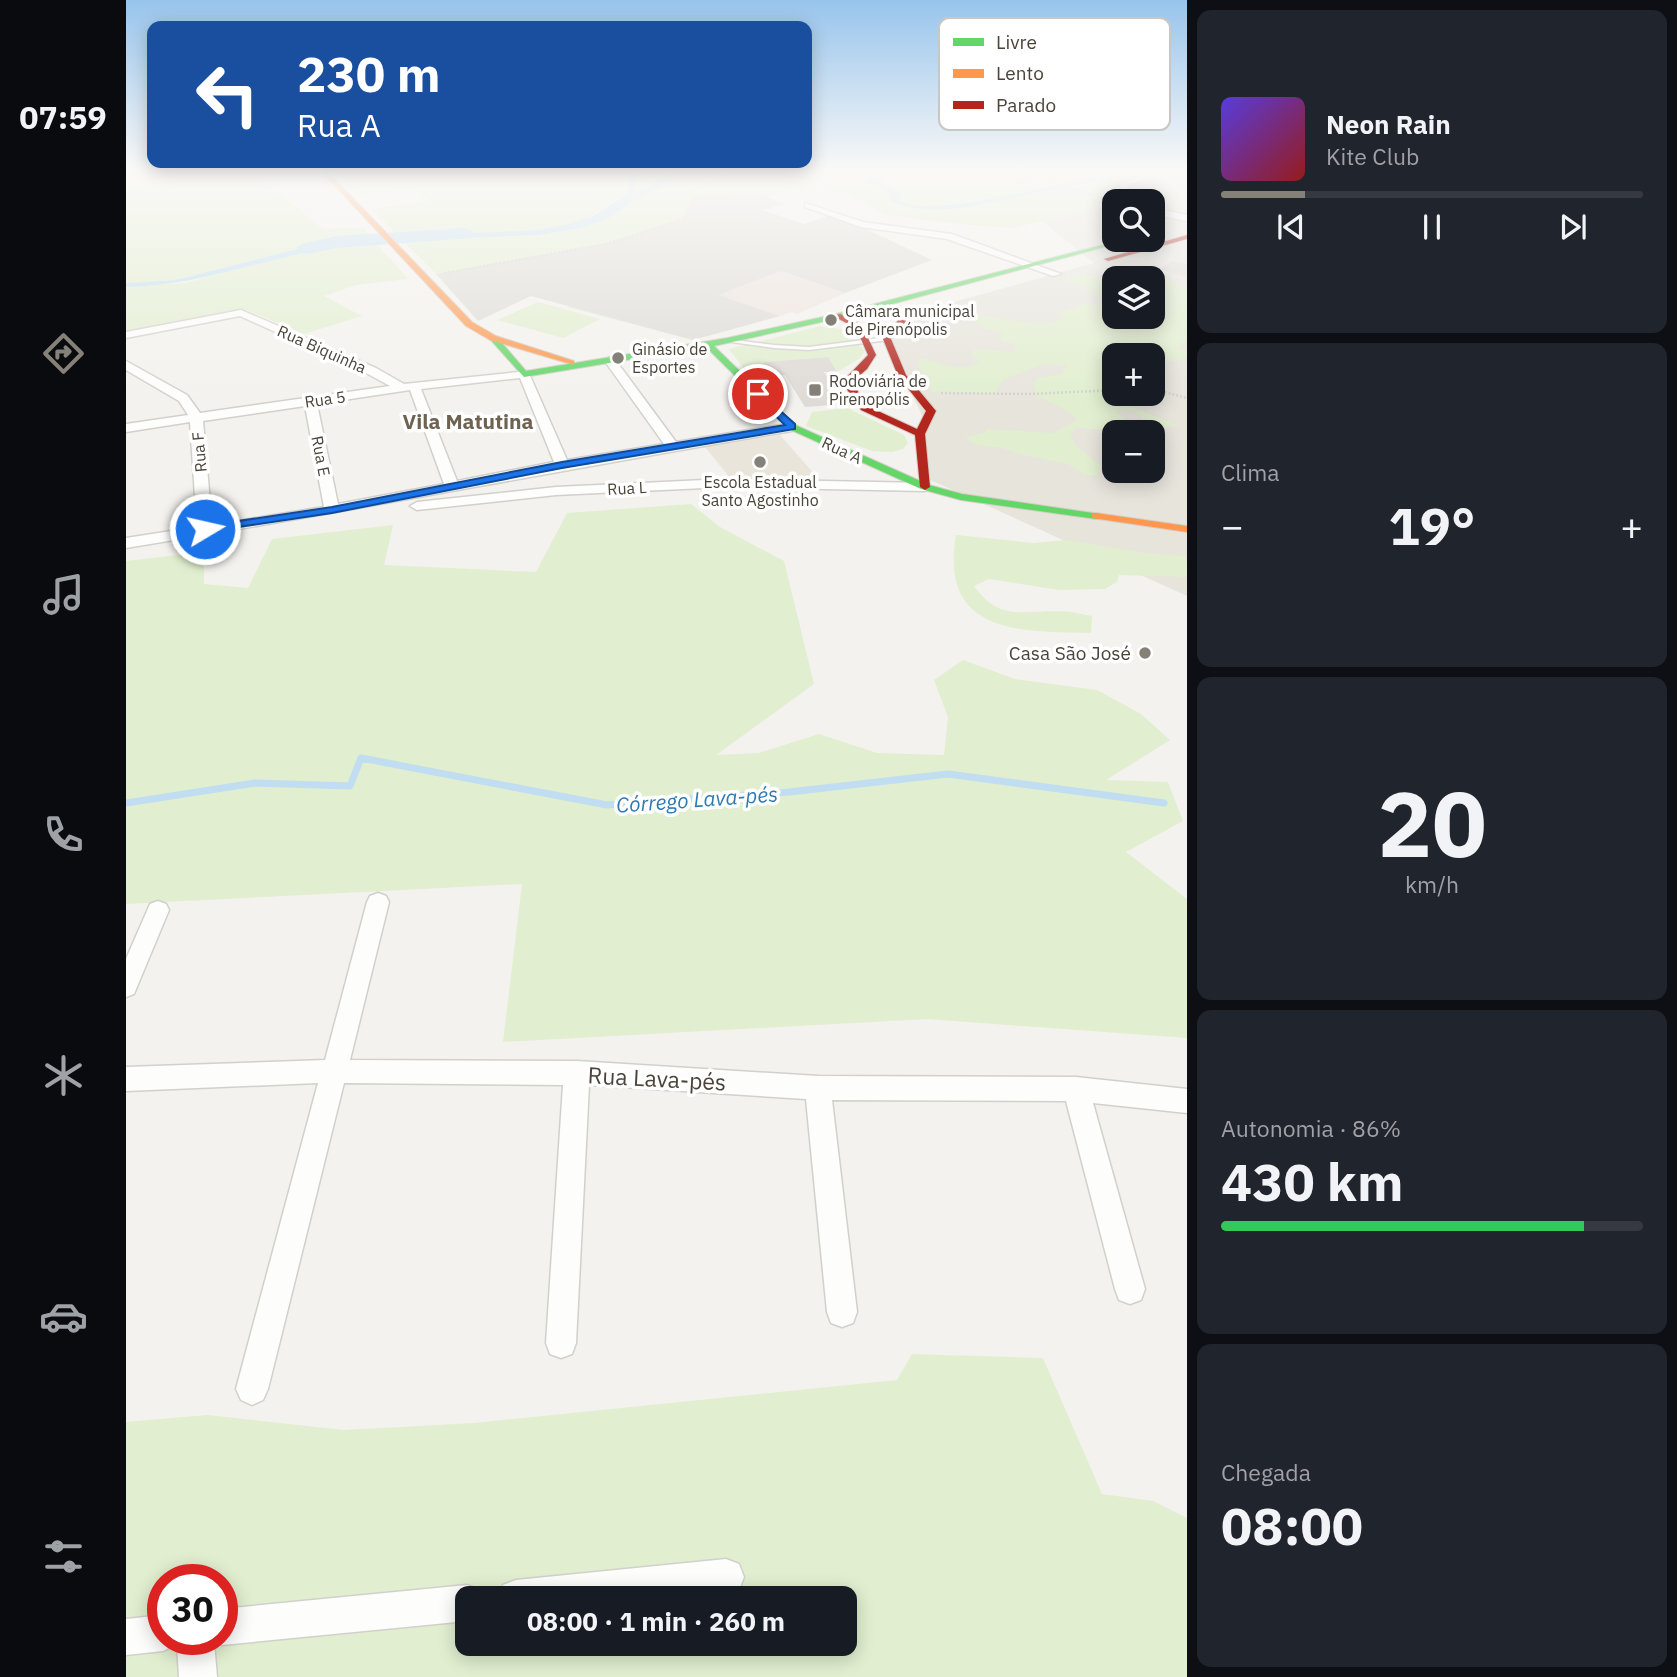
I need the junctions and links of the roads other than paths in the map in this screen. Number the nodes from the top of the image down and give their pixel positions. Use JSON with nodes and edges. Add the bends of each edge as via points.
{"nodes":[{"id":1,"x":397,"y":249,"type":"edge"},
{"id":2,"x":989,"y":249,"type":"edge"},
{"id":3,"x":1091,"y":249,"type":"edge"},
{"id":4,"x":1144,"y":249,"type":"edge"},
{"id":5,"x":1033,"y":264,"type":"junction"},
{"id":6,"x":1056,"y":274,"type":"junction"},
{"id":7,"x":944,"y":305,"type":"dead end"},
{"id":8,"x":837,"y":316,"type":"junction"},
{"id":9,"x":863,"y":333,"type":"junction"},
{"id":10,"x":126,"y":335,"type":"edge"},
{"id":11,"x":493,"y":338,"type":"junction"},
{"id":12,"x":887,"y":339,"type":"junction"},
{"id":13,"x":727,"y":341,"type":"junction"},
{"id":14,"x":708,"y":344,"type":"junction"},
{"id":15,"x":610,"y":360,"type":"junction"},
{"id":16,"x":126,"y":365,"type":"edge"},
{"id":17,"x":577,"y":365,"type":"junction"},
{"id":18,"x":524,"y":374,"type":"junction"},
{"id":19,"x":408,"y":387,"type":"junction"},
{"id":20,"x":310,"y":401,"type":"junction"},
{"id":21,"x":196,"y":417,"type":"junction"},
{"id":22,"x":792,"y":426,"type":"junction"},
{"id":23,"x":126,"y":428,"type":"edge"},
{"id":24,"x":920,"y":434,"type":"junction"},
{"id":25,"x":672,"y":446,"type":"junction"},
{"id":26,"x":555,"y":467,"type":"junction"},
{"id":27,"x":925,"y":483,"type":"junction"},
{"id":28,"x":452,"y":487,"type":"junction"},
{"id":29,"x":556,"y":491,"type":"junction"},
{"id":30,"x":1095,"y":499,"type":"dead end"},
{"id":31,"x":332,"y":510,"type":"junction"},
{"id":32,"x":205,"y":529,"type":"junction"},
{"id":33,"x":1187,"y":529,"type":"edge"},
{"id":34,"x":126,"y":543,"type":"edge"},
{"id":35,"x":378,"y":902,"type":"dead end"},
{"id":36,"x":158,"y":910,"type":"dead end"},
{"id":37,"x":126,"y":987,"type":"edge"},
{"id":38,"x":334,"y":1071,"type":"junction"},
{"id":39,"x":577,"y":1073,"type":"junction"},
{"id":40,"x":126,"y":1079,"type":"edge"},
{"id":41,"x":818,"y":1088,"type":"junction"},
{"id":42,"x":1076,"y":1089,"type":"junction"},
{"id":43,"x":1187,"y":1101,"type":"edge"},
{"id":44,"x":1130,"y":1289,"type":"dead end"},
{"id":45,"x":842,"y":1312,"type":"dead end"},
{"id":46,"x":561,"y":1343,"type":"dead end"},
{"id":47,"x":252,"y":1389,"type":"dead end"},
{"id":48,"x":726,"y":1577,"type":"dead end"},
{"id":49,"x":636,"y":1586,"type":"edge"},
{"id":50,"x":455,"y":1604,"type":"edge"},
{"id":51,"x":238,"y":1625,"type":"edge"},
{"id":52,"x":147,"y":1635,"type":"edge"},
{"id":53,"x":126,"y":1637,"type":"edge"},
{"id":54,"x":196,"y":1655,"type":"edge"},
{"id":55,"x":198,"y":1677,"type":"edge"}],
"edges":[{"from":1,"to":11,"type":"street","via":[[469,324]]},
{"from":2,"to":5,"type":"street"},
{"from":3,"to":5,"type":"street"},
{"from":4,"to":6,"type":"street"},
{"from":5,"to":6,"type":"street"},
{"from":5,"to":8,"type":"street"},
{"from":6,"to":7,"type":"street"},
{"from":8,"to":9,"type":"street"},
{"from":8,"to":13,"type":"street"},
{"from":9,"to":12,"type":"lane"},
{"from":9,"to":12,"type":"street","via":[[913,314]]},
{"from":9,"to":13,"type":"lane","via":[[821,348],[783,349]]},
{"from":9,"to":24,"type":"street","via":[[872,355],[847,382],[864,408]]},
{"from":10,"to":19,"type":"street","name":"Rua Biquinha","via":[[241,313]]},
{"from":11,"to":17,"type":"street"},
{"from":11,"to":18,"type":"street"},
{"from":12,"to":24,"type":"street","via":[[902,376],[930,411]]},
{"from":13,"to":14,"type":"street"},
{"from":14,"to":15,"type":"street"},
{"from":14,"to":22,"type":"street","name":"Rua A"},
{"from":15,"to":17,"type":"street"},
{"from":15,"to":25,"type":"street"},
{"from":16,"to":21,"type":"street","via":[[183,398]]},
{"from":17,"to":18,"type":"street"},
{"from":18,"to":19,"type":"street","name":"Rua 5"},
{"from":18,"to":26,"type":"street"},
{"from":19,"to":20,"type":"street","name":"Rua 5"},
{"from":19,"to":28,"type":"street"},
{"from":20,"to":21,"type":"street","name":"Rua 5"},
{"from":20,"to":31,"type":"street","name":"Rua E"},
{"from":21,"to":23,"type":"street","name":"Rua 5"},
{"from":21,"to":32,"type":"street","name":"Rua F"},
{"from":22,"to":25,"type":"street","name":"Rua L"},
{"from":22,"to":27,"type":"street","name":"Rua A"},
{"from":24,"to":27,"type":"street"},
{"from":25,"to":26,"type":"street","name":"Rua L"},
{"from":26,"to":28,"type":"street","name":"Rua L"},
{"from":26,"to":29,"type":"street"},
{"from":27,"to":29,"type":"street","name":"Rua L","via":[[726,483]]},
{"from":27,"to":30,"type":"street"},
{"from":27,"to":33,"type":"street","via":[[961,497]]},
{"from":28,"to":31,"type":"street","name":"Rua L"},
{"from":29,"to":31,"type":"street","name":"Rua L","via":[[351,513]]},
{"from":31,"to":32,"type":"street","name":"Rua L"},
{"from":32,"to":34,"type":"street","name":"Rua L"},
{"from":35,"to":38,"type":"street"},
{"from":36,"to":37,"type":"street"},
{"from":38,"to":39,"type":"street","name":"Rua Lava-pés"},
{"from":38,"to":40,"type":"street","name":"Rua Lava-pés"},
{"from":38,"to":47,"type":"street"},
{"from":39,"to":41,"type":"street","name":"Rua Lava-pés"},
{"from":39,"to":46,"type":"street"},
{"from":41,"to":42,"type":"street","name":"Rua Lava-pés"},
{"from":41,"to":45,"type":"street"},
{"from":42,"to":43,"type":"street","name":"Rua Lava-pés"},
{"from":42,"to":44,"type":"street"},
{"from":48,"to":49,"type":"street"},
{"from":50,"to":51,"type":"street"},
{"from":52,"to":53,"type":"street"},
{"from":54,"to":55,"type":"street"}]}
